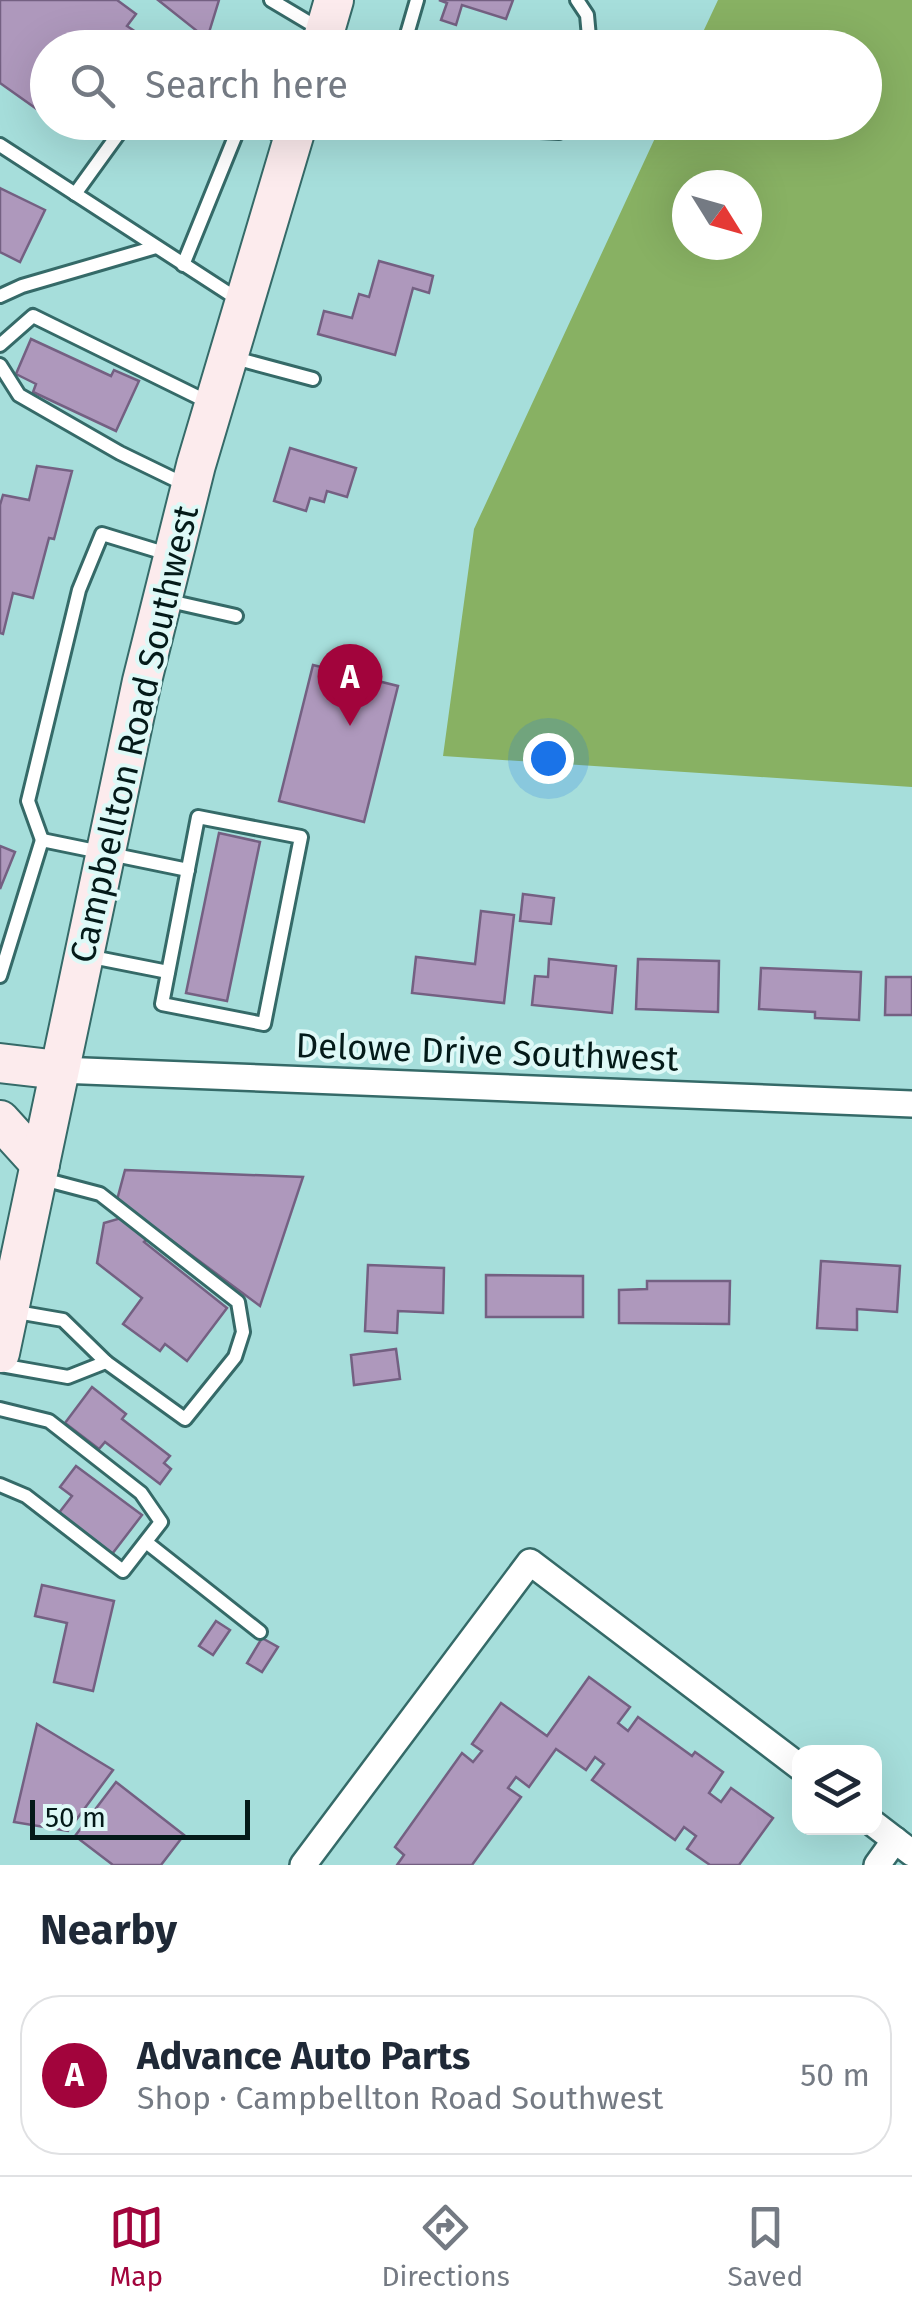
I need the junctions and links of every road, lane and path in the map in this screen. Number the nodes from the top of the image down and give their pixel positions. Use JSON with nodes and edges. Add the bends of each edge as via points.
{"nodes":[{"id":1,"x":272,"y":0,"type":"edge"},
{"id":2,"x":417,"y":0,"type":"edge"},
{"id":3,"x":577,"y":0,"type":"edge"},
{"id":4,"x":326,"y":26,"type":"edge"},
{"id":5,"x":408,"y":30,"type":"edge"},
{"id":6,"x":588,"y":30,"type":"edge"},
{"id":7,"x":114,"y":140,"type":"edge"},
{"id":8,"x":234,"y":140,"type":"edge"},
{"id":9,"x":293,"y":140,"type":"edge"},
{"id":10,"x":0,"y":145,"type":"edge"},
{"id":11,"x":75,"y":194,"type":"junction"},
{"id":12,"x":156,"y":247,"type":"junction"},
{"id":13,"x":183,"y":264,"type":"junction"},
{"id":14,"x":0,"y":296,"type":"edge"},
{"id":15,"x":244,"y":304,"type":"junction"},
{"id":16,"x":0,"y":345,"type":"edge"},
{"id":17,"x":228,"y":356,"type":"junction"},
{"id":18,"x":0,"y":365,"type":"edge"},
{"id":19,"x":313,"y":379,"type":"dead end"},
{"id":20,"x":214,"y":405,"type":"junction"},
{"id":21,"x":190,"y":487,"type":"junction"},
{"id":22,"x":173,"y":555,"type":"junction"},
{"id":23,"x":162,"y":599,"type":"junction"},
{"id":24,"x":236,"y":616,"type":"dead end"},
{"id":25,"x":42,"y":840,"type":"junction"},
{"id":26,"x":105,"y":854,"type":"junction"},
{"id":27,"x":188,"y":870,"type":"junction"},
{"id":28,"x":83,"y":956,"type":"junction"},
{"id":29,"x":168,"y":972,"type":"junction"},
{"id":30,"x":0,"y":976,"type":"edge"},
{"id":31,"x":0,"y":1064,"type":"edge"},
{"id":32,"x":59,"y":1070,"type":"junction"},
{"id":33,"x":912,"y":1104,"type":"edge"},
{"id":34,"x":0,"y":1120,"type":"edge"},
{"id":35,"x":38,"y":1170,"type":"junction"},
{"id":36,"x":4,"y":1326,"type":"edge"},
{"id":37,"x":106,"y":1362,"type":"junction"},
{"id":38,"x":0,"y":1365,"type":"edge"},
{"id":39,"x":0,"y":1409,"type":"edge"},
{"id":40,"x":0,"y":1485,"type":"edge"},
{"id":41,"x":146,"y":1542,"type":"junction"},
{"id":42,"x":260,"y":1632,"type":"dead end"},
{"id":43,"x":792,"y":1761,"type":"edge"},
{"id":44,"x":894,"y":1839,"type":"edge"},
{"id":45,"x":303,"y":1865,"type":"edge"},
{"id":46,"x":876,"y":1865,"type":"edge"}],
"edges":[{"from":1,"to":4,"type":"lane"},
{"from":2,"to":5,"type":"lane"},
{"from":3,"to":6,"type":"lane"},
{"from":7,"to":11,"type":"lane"},
{"from":8,"to":13,"type":"lane"},
{"from":9,"to":15,"type":"main road","name":"Campbellton Road Southwest"},
{"from":10,"to":11,"type":"lane"},
{"from":11,"to":12,"type":"lane"},
{"from":12,"to":13,"type":"lane"},
{"from":12,"to":14,"type":"lane"},
{"from":13,"to":15,"type":"lane"},
{"from":15,"to":17,"type":"main road","name":"Campbellton Road Southwest"},
{"from":16,"to":20,"type":"lane","via":[[33,316]]},
{"from":17,"to":19,"type":"lane"},
{"from":17,"to":20,"type":"main road","name":"Campbellton Road Southwest"},
{"from":18,"to":21,"type":"lane","via":[[19,395]]},
{"from":20,"to":21,"type":"main road","name":"Campbellton Road Southwest"},
{"from":21,"to":22,"type":"main road","name":"Campbellton Road Southwest"},
{"from":22,"to":23,"type":"main road","name":"Campbellton Road Southwest"},
{"from":22,"to":25,"type":"lane","via":[[102,534],[79,590],[28,802]]},
{"from":23,"to":24,"type":"lane"},
{"from":23,"to":26,"type":"main road","name":"Campbellton Road Southwest"},
{"from":25,"to":26,"type":"lane"},
{"from":25,"to":30,"type":"lane"},
{"from":26,"to":27,"type":"lane"},
{"from":26,"to":28,"type":"main road","name":"Campbellton Road Southwest"},
{"from":27,"to":29,"type":"lane"},
{"from":27,"to":29,"type":"lane","via":[[198,818],[301,837],[264,1024],[162,1004]]},
{"from":28,"to":29,"type":"lane"},
{"from":28,"to":32,"type":"main road","name":"Campbellton Road Southwest"},
{"from":31,"to":32,"type":"main road"},
{"from":32,"to":33,"type":"street","name":"Delowe Drive Southwest"},
{"from":32,"to":35,"type":"main road","name":"Campbellton Road Southwest"},
{"from":34,"to":35,"type":"main road"},
{"from":35,"to":36,"type":"main road","name":"Campbellton Road Southwest"},
{"from":35,"to":37,"type":"lane","via":[[100,1194],[238,1302],[244,1332],[235,1357],[185,1419]]},
{"from":36,"to":37,"type":"lane","via":[[63,1320]]},
{"from":37,"to":38,"type":"lane","via":[[68,1377]]},
{"from":39,"to":41,"type":"lane","via":[[50,1421],[142,1493],[161,1522]]},
{"from":40,"to":41,"type":"lane","via":[[26,1496],[123,1570]]},
{"from":41,"to":42,"type":"lane"},
{"from":43,"to":45,"type":"street","via":[[530,1562]]},
{"from":44,"to":46,"type":"street"}]}
